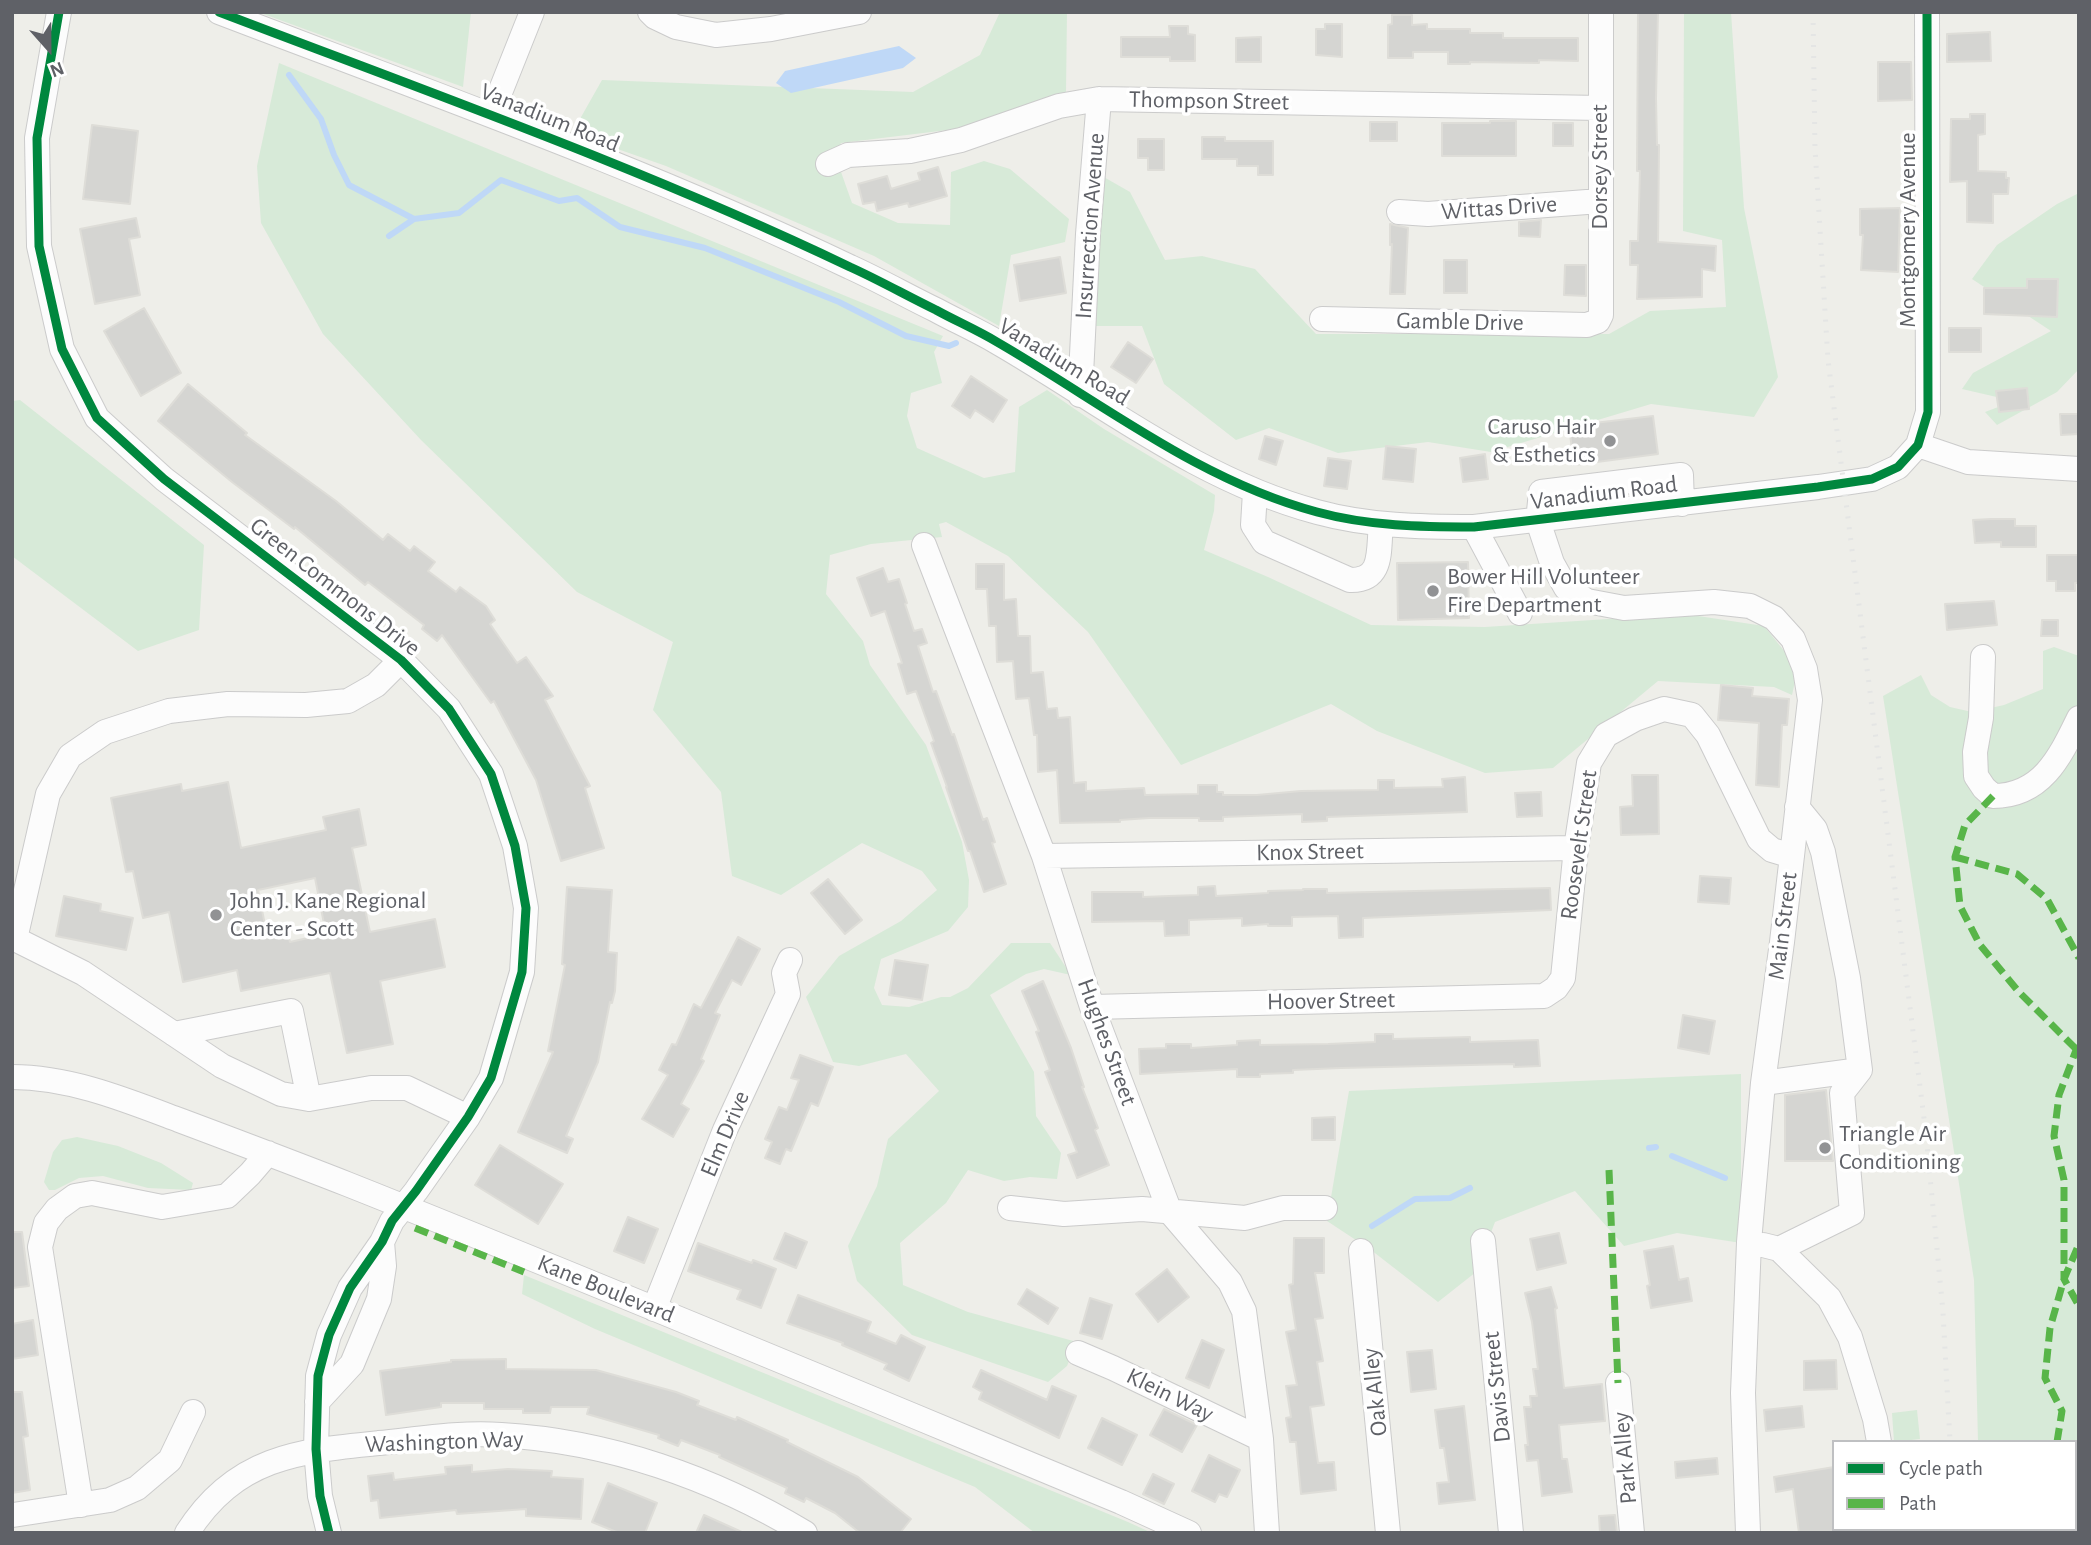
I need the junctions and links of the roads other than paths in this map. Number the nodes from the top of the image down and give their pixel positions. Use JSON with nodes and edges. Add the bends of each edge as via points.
{"nodes":[{"id":1,"x":59,"y":12,"type":"edge"},
{"id":2,"x":219,"y":12,"type":"edge"},
{"id":3,"x":531,"y":12,"type":"edge"},
{"id":4,"x":650,"y":12,"type":"edge"},
{"id":5,"x":859,"y":12,"type":"edge"},
{"id":6,"x":1601,"y":12,"type":"edge"},
{"id":7,"x":1927,"y":12,"type":"edge"},
{"id":8,"x":808,"y":17,"type":"edge"},
{"id":9,"x":737,"y":22,"type":"edge"},
{"id":10,"x":1099,"y":99,"type":"junction"},
{"id":11,"x":1600,"y":108,"type":"junction"},
{"id":12,"x":491,"y":115,"type":"junction"},
{"id":13,"x":828,"y":164,"type":"dead end"},
{"id":14,"x":1600,"y":201,"type":"junction"},
{"id":15,"x":1399,"y":212,"type":"dead end"},
{"id":16,"x":1322,"y":319,"type":"dead end"},
{"id":17,"x":1598,"y":321,"type":"joint"},
{"id":18,"x":1080,"y":395,"type":"junction"},
{"id":19,"x":1918,"y":445,"type":"junction"},
{"id":20,"x":2079,"y":469,"type":"edge"},
{"id":21,"x":1255,"y":492,"type":"junction"},
{"id":22,"x":1538,"y":521,"type":"junction"},
{"id":23,"x":1381,"y":524,"type":"junction"},
{"id":24,"x":1474,"y":527,"type":"junction"},
{"id":25,"x":924,"y":545,"type":"dead end"},
{"id":26,"x":1520,"y":613,"type":"dead end"},
{"id":27,"x":1983,"y":657,"type":"dead end"},
{"id":28,"x":401,"y":660,"type":"junction"},
{"id":29,"x":2079,"y":718,"type":"edge"},
{"id":30,"x":1797,"y":807,"type":"junction"},
{"id":31,"x":1576,"y":848,"type":"junction"},
{"id":32,"x":1044,"y":856,"type":"junction"},
{"id":33,"x":1792,"y":856,"type":"junction"},
{"id":34,"x":14,"y":939,"type":"edge"},
{"id":35,"x":790,"y":960,"type":"dead end"},
{"id":36,"x":1563,"y":978,"type":"joint"},
{"id":37,"x":1092,"y":1007,"type":"junction"},
{"id":38,"x":174,"y":1034,"type":"junction"},
{"id":39,"x":1860,"y":1070,"type":"junction"},
{"id":40,"x":12,"y":1077,"type":"edge"},
{"id":41,"x":1763,"y":1083,"type":"junction"},
{"id":42,"x":309,"y":1100,"type":"junction"},
{"id":43,"x":468,"y":1117,"type":"junction"},
{"id":44,"x":268,"y":1153,"type":"junction"},
{"id":45,"x":404,"y":1207,"type":"junction"},
{"id":46,"x":1010,"y":1208,"type":"dead end"},
{"id":47,"x":1325,"y":1208,"type":"dead end"},
{"id":48,"x":1170,"y":1212,"type":"junction"},
{"id":49,"x":382,"y":1241,"type":"junction"},
{"id":50,"x":1483,"y":1241,"type":"dead end"},
{"id":51,"x":1749,"y":1242,"type":"junction"},
{"id":52,"x":1779,"y":1249,"type":"junction"},
{"id":53,"x":1361,"y":1251,"type":"dead end"},
{"id":54,"x":349,"y":1288,"type":"junction"},
{"id":55,"x":377,"y":1303,"type":"junction"},
{"id":56,"x":654,"y":1309,"type":"junction"},
{"id":57,"x":1078,"y":1353,"type":"dead end"},
{"id":58,"x":1618,"y":1383,"type":"dead end"},
{"id":59,"x":317,"y":1402,"type":"junction"},
{"id":60,"x":193,"y":1412,"type":"dead end"},
{"id":61,"x":1261,"y":1439,"type":"junction"},
{"id":62,"x":1879,"y":1440,"type":"edge"},
{"id":63,"x":316,"y":1449,"type":"junction"},
{"id":64,"x":81,"y":1505,"type":"junction"},
{"id":65,"x":13,"y":1515,"type":"edge"},
{"id":66,"x":187,"y":1533,"type":"edge"},
{"id":67,"x":329,"y":1533,"type":"edge"},
{"id":68,"x":805,"y":1533,"type":"edge"},
{"id":69,"x":1189,"y":1533,"type":"edge"},
{"id":70,"x":1267,"y":1533,"type":"edge"},
{"id":71,"x":1388,"y":1533,"type":"edge"},
{"id":72,"x":1511,"y":1533,"type":"edge"},
{"id":73,"x":1632,"y":1533,"type":"edge"},
{"id":74,"x":1748,"y":1533,"type":"edge"}],
"edges":[{"from":1,"to":28,"type":"street","name":"Green Commons Drive","via":[[37,138],[38,246],[62,349],[97,418],[164,479]]},
{"from":2,"to":12,"type":"street","name":"Vanadium Road"},
{"from":3,"to":12,"type":"street"},
{"from":4,"to":9,"type":"street","via":[[676,27],[716,35]]},
{"from":5,"to":8,"type":"street"},
{"from":6,"to":11,"type":"street","name":"Dorsey Street"},
{"from":7,"to":19,"type":"street","name":"Montgomery Avenue","via":[[1928,412]]},
{"from":8,"to":9,"type":"street"},
{"from":10,"to":11,"type":"street","name":"Thompson Street"},
{"from":10,"to":13,"type":"street","name":"Thompson Street","via":[[1059,107],[961,140],[910,151],[848,155]]},
{"from":10,"to":18,"type":"street","name":"Insurrection Avenue"},
{"from":11,"to":14,"type":"street","name":"Dorsey Street"},
{"from":12,"to":18,"type":"street","name":"Vanadium Road","via":[[718,206],[852,268],[996,341]]},
{"from":14,"to":15,"type":"street","name":"Wittas Drive","via":[[1428,214]]},
{"from":14,"to":17,"type":"street","name":"Dorsey Street"},
{"from":16,"to":17,"type":"street","name":"Gamble Drive","via":[[1587,325]]},
{"from":18,"to":21,"type":"street","name":"Vanadium Road","via":[[1178,454]]},
{"from":19,"to":20,"type":"street","via":[[1968,462]]},
{"from":19,"to":22,"type":"street","name":"Vanadium Road","via":[[1898,467],[1872,478]]},
{"from":21,"to":23,"type":"street","name":"Vanadium Road","via":[[1319,513]]},
{"from":21,"to":23,"type":"street","via":[[1252,524],[1264,542],[1350,580],[1361,580],[1375,569]]},
{"from":22,"to":24,"type":"street","name":"Vanadium Road"},
{"from":22,"to":30,"type":"street","name":"Main Street","via":[[1566,588],[1587,601],[1624,608],[1714,602],[1750,606],[1774,618],[1793,639],[1805,668],[1810,700]]},
{"from":23,"to":24,"type":"street","name":"Vanadium Road"},
{"from":24,"to":26,"type":"street"},
{"from":25,"to":32,"type":"street","name":"Hughes Street"},
{"from":27,"to":29,"type":"street","via":[[1976,776],[1993,796],[2023,792],[2044,776]]},
{"from":28,"to":34,"type":"street","via":[[376,685],[348,701],[228,704],[169,711],[104,732],[70,756],[48,794]]},
{"from":28,"to":43,"type":"street","name":"Green Commons Drive","via":[[449,709],[491,774],[515,846],[526,908],[522,972],[491,1078]]},
{"from":30,"to":33,"type":"street","name":"Main Street"},
{"from":30,"to":39,"type":"street","via":[[1815,829],[1823,852],[1848,978]]},
{"from":31,"to":32,"type":"street","name":"Knox Street"},
{"from":31,"to":33,"type":"street","name":"Roosevelt Street","via":[[1588,763],[1606,736],[1664,709],[1692,715],[1708,735],[1759,839],[1772,850]]},
{"from":31,"to":36,"type":"street","name":"Roosevelt Street"},
{"from":32,"to":37,"type":"street","name":"Hughes Street"},
{"from":33,"to":41,"type":"street","name":"Main Street"},
{"from":34,"to":38,"type":"street","via":[[83,973]]},
{"from":35,"to":56,"type":"street","name":"Elm Drive","via":[[784,974],[788,994],[725,1130]]},
{"from":36,"to":37,"type":"street","name":"Hoover Street","via":[[1544,996]]},
{"from":37,"to":48,"type":"street","name":"Hughes Street"},
{"from":38,"to":42,"type":"street","via":[[222,1066],[281,1094]]},
{"from":38,"to":42,"type":"street","via":[[290,1012]]},
{"from":39,"to":41,"type":"street"},
{"from":39,"to":52,"type":"street","via":[[1842,1093],[1852,1213]]},
{"from":40,"to":44,"type":"street","name":"Kane Boulevard","via":[[98,1090]]},
{"from":41,"to":51,"type":"street","name":"Main Street"},
{"from":42,"to":43,"type":"street","via":[[371,1088],[407,1087]]},
{"from":43,"to":45,"type":"street","name":"Green Commons Drive"},
{"from":44,"to":45,"type":"street","name":"Kane Boulevard"},
{"from":44,"to":64,"type":"street","via":[[227,1196],[162,1207],[92,1193],[75,1196],[47,1223],[40,1247]]},
{"from":45,"to":49,"type":"street","name":"Green Commons Drive"},
{"from":45,"to":56,"type":"street","name":"Kane Boulevard"},
{"from":46,"to":48,"type":"street","via":[[1064,1214],[1142,1209]]},
{"from":47,"to":48,"type":"street","via":[[1283,1208],[1245,1218]]},
{"from":48,"to":61,"type":"street","name":"Hughes Street","via":[[1230,1282],[1244,1311]]},
{"from":49,"to":54,"type":"street","name":"Green Commons Drive"},
{"from":49,"to":55,"type":"street"},
{"from":50,"to":72,"type":"street","name":"Davis Street"},
{"from":51,"to":52,"type":"street"},
{"from":51,"to":74,"type":"street","name":"Main Street","via":[[1743,1393]]},
{"from":52,"to":62,"type":"street","via":[[1829,1298],[1850,1337]]},
{"from":53,"to":71,"type":"street","name":"Oak Alley"},
{"from":54,"to":55,"type":"street"},
{"from":54,"to":59,"type":"street","name":"Green Commons Drive","via":[[329,1335],[318,1376]]},
{"from":55,"to":59,"type":"street","via":[[352,1364]]},
{"from":56,"to":69,"type":"street","name":"Kane Boulevard"},
{"from":57,"to":61,"type":"street","name":"Klein Way"},
{"from":58,"to":73,"type":"street","name":"Park Alley"},
{"from":59,"to":63,"type":"street","name":"Green Commons Drive"},
{"from":60,"to":64,"type":"street","via":[[170,1460],[137,1488],[110,1500]]},
{"from":61,"to":70,"type":"street","name":"Hughes Street"},
{"from":63,"to":66,"type":"street","name":"Washington Way","via":[[244,1474],[205,1507]]},
{"from":63,"to":67,"type":"street","name":"Green Commons Drive"},
{"from":63,"to":68,"type":"street","name":"Washington Way","via":[[453,1436],[548,1439],[610,1451],[677,1473],[737,1496]]},
{"from":64,"to":65,"type":"street"}]}
